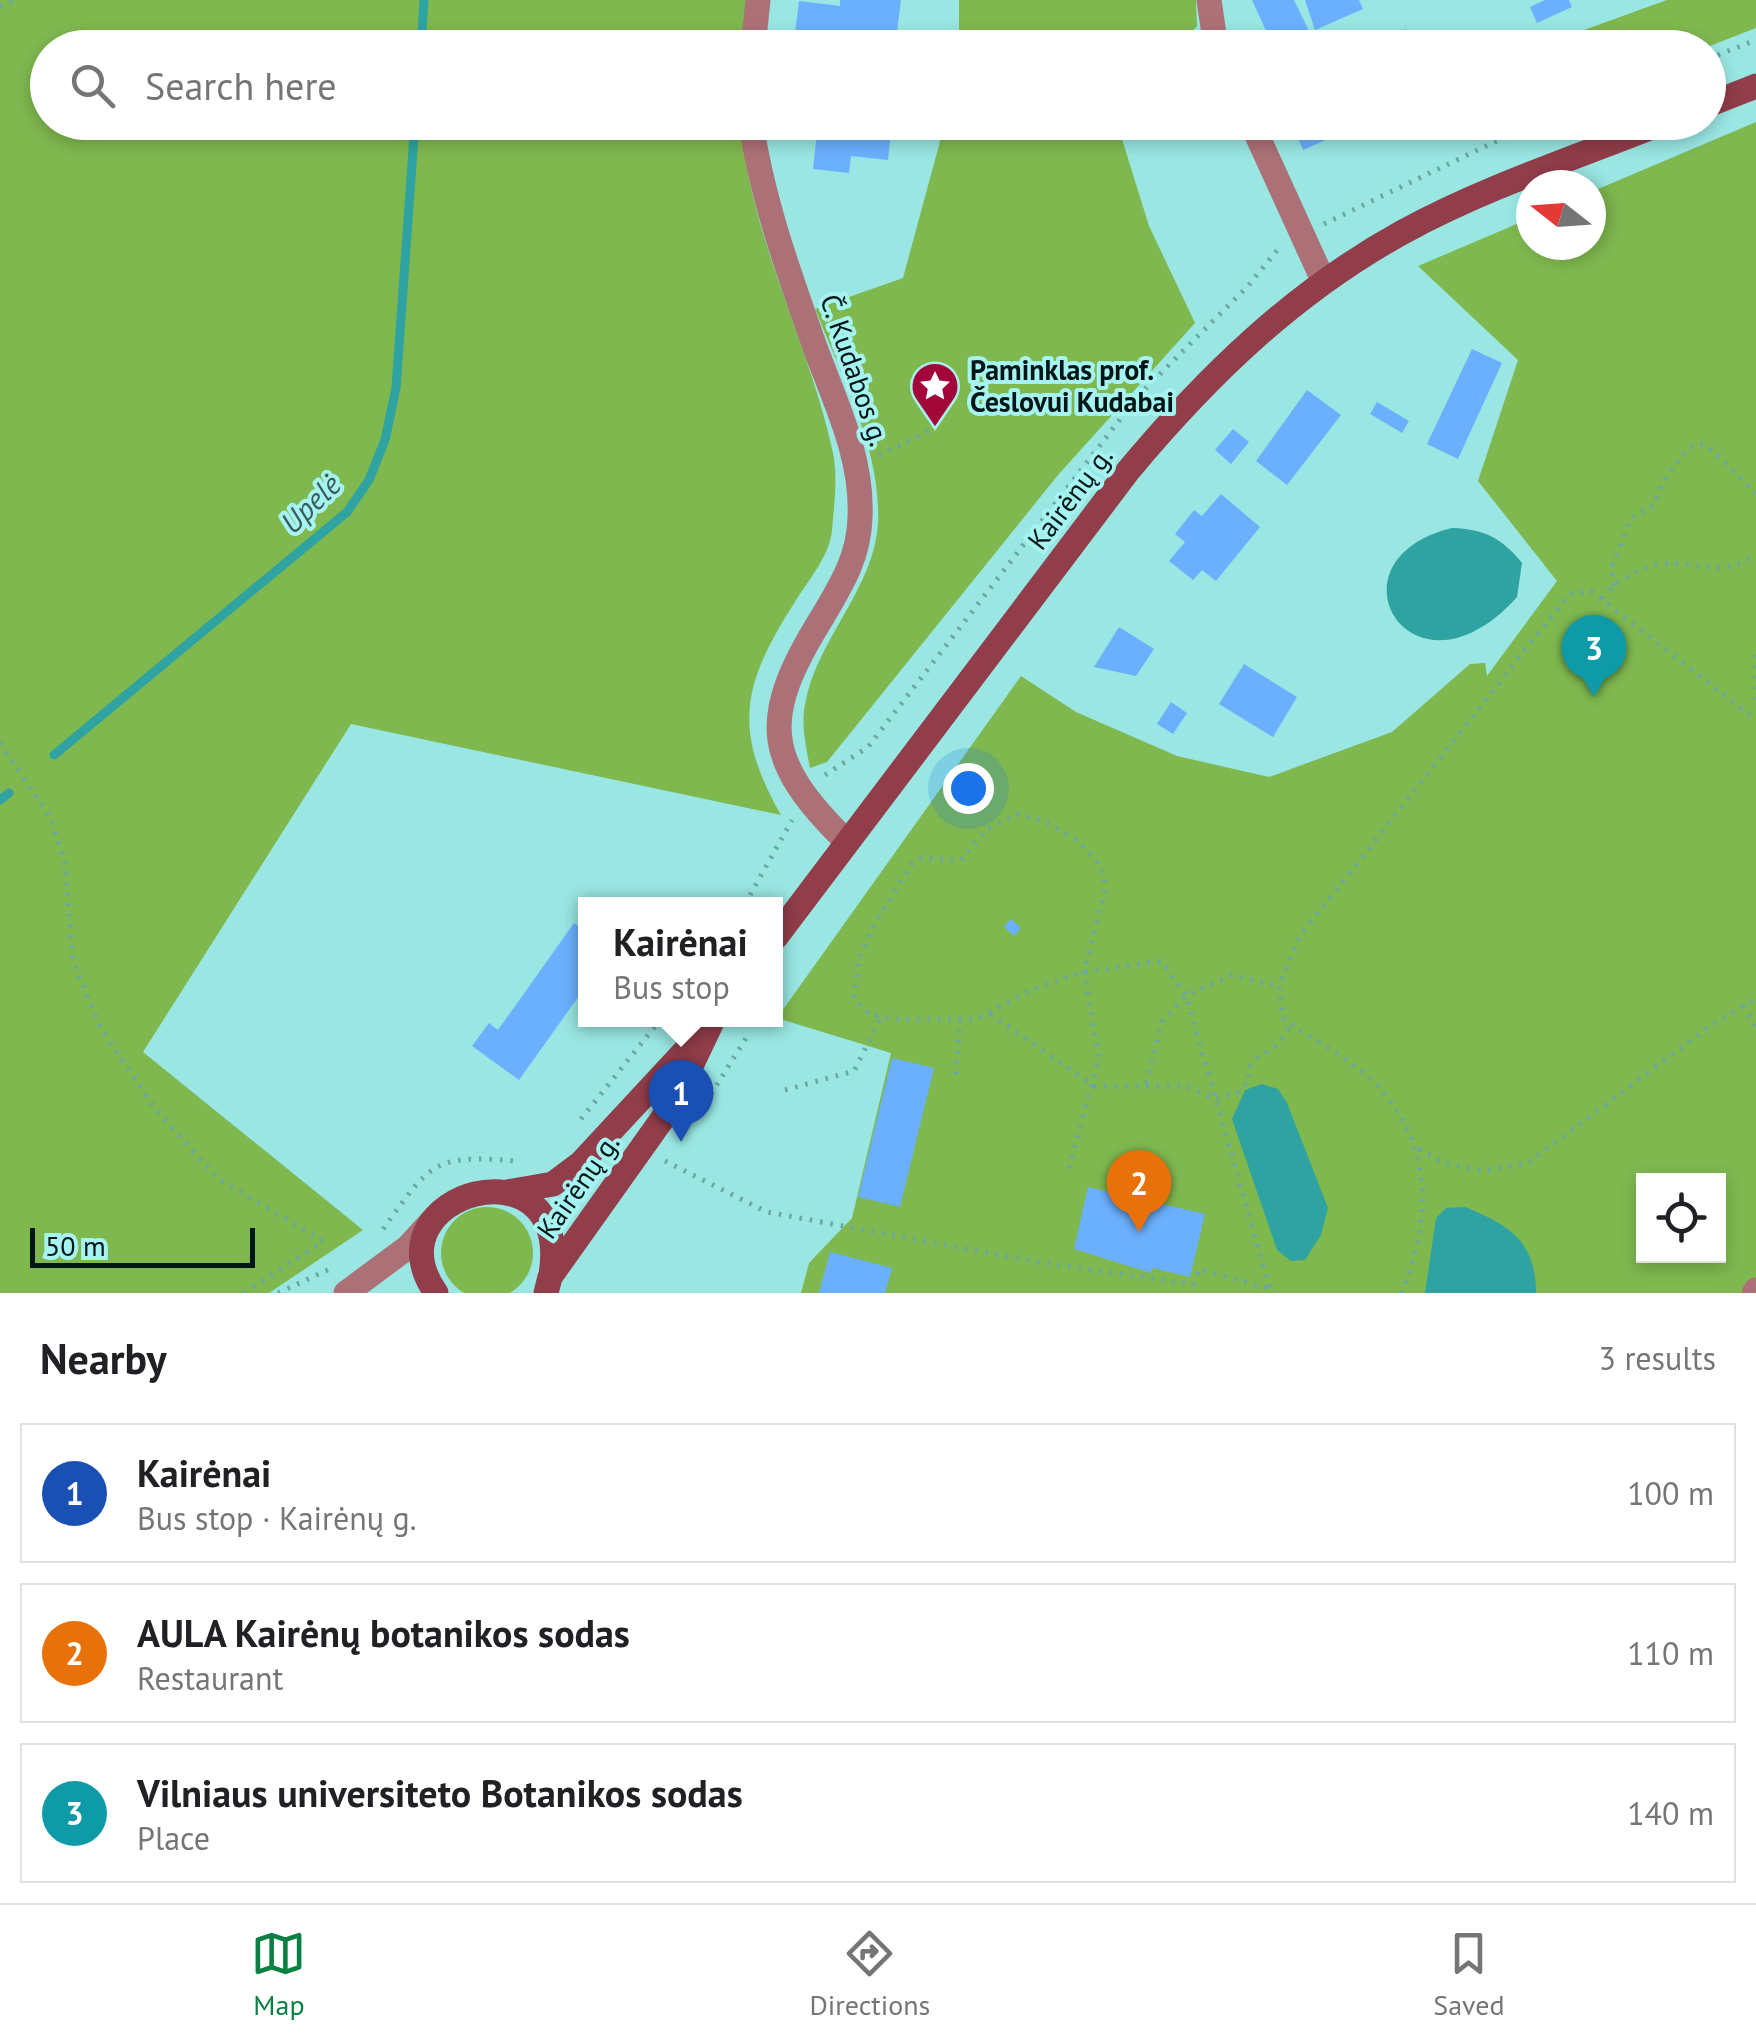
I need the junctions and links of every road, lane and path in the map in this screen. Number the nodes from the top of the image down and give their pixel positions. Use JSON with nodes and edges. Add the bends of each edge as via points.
{"nodes":[{"id":1,"x":17,"y":0,"type":"edge"},
{"id":2,"x":758,"y":0,"type":"edge"},
{"id":3,"x":1209,"y":0,"type":"edge"},
{"id":4,"x":0,"y":6,"type":"edge"},
{"id":5,"x":755,"y":30,"type":"edge"},
{"id":6,"x":1213,"y":30,"type":"edge"},
{"id":7,"x":1756,"y":40,"type":"edge"},
{"id":8,"x":1726,"y":52,"type":"edge"},
{"id":9,"x":1756,"y":86,"type":"edge"},
{"id":10,"x":1726,"y":98,"type":"edge"},
{"id":11,"x":755,"y":140,"type":"edge"},
{"id":12,"x":1259,"y":140,"type":"edge"},
{"id":13,"x":1621,"y":140,"type":"edge"},
{"id":14,"x":1323,"y":280,"type":"junction"},
{"id":15,"x":934,"y":428,"type":"dead end"},
{"id":16,"x":858,"y":465,"type":"junction"},
{"id":17,"x":1756,"y":493,"type":"edge"},
{"id":18,"x":1756,"y":554,"type":"edge"},
{"id":19,"x":1614,"y":586,"type":"junction"},
{"id":20,"x":1602,"y":598,"type":"junction"},
{"id":21,"x":1756,"y":655,"type":"edge"},
{"id":22,"x":1756,"y":707,"type":"edge"},
{"id":23,"x":1756,"y":720,"type":"edge"},
{"id":24,"x":0,"y":742,"type":"edge"},
{"id":25,"x":847,"y":842,"type":"junction"},
{"id":26,"x":783,"y":928,"type":"edge"},
{"id":27,"x":1084,"y":972,"type":"junction"},
{"id":28,"x":1278,"y":986,"type":"junction"},
{"id":29,"x":1186,"y":995,"type":"junction"},
{"id":30,"x":1756,"y":998,"type":"edge"},
{"id":31,"x":1743,"y":1006,"type":"junction"},
{"id":32,"x":990,"y":1014,"type":"junction"},
{"id":33,"x":882,"y":1016,"type":"junction"},
{"id":34,"x":960,"y":1020,"type":"junction"},
{"id":35,"x":1292,"y":1024,"type":"junction"},
{"id":36,"x":654,"y":1027,"type":"edge"},
{"id":37,"x":708,"y":1027,"type":"edge"},
{"id":38,"x":711,"y":1027,"type":"edge"},
{"id":39,"x":1756,"y":1027,"type":"edge"},
{"id":40,"x":956,"y":1074,"type":"dead end"},
{"id":41,"x":1146,"y":1082,"type":"junction"},
{"id":42,"x":1094,"y":1086,"type":"junction"},
{"id":43,"x":785,"y":1090,"type":"dead end"},
{"id":44,"x":1215,"y":1099,"type":"junction"},
{"id":45,"x":575,"y":1126,"type":"dead end"},
{"id":46,"x":1416,"y":1148,"type":"junction"},
{"id":47,"x":523,"y":1160,"type":"dead end"},
{"id":48,"x":663,"y":1160,"type":"dead end"},
{"id":49,"x":1069,"y":1168,"type":"dead end"},
{"id":50,"x":507,"y":1192,"type":"junction"},
{"id":51,"x":432,"y":1221,"type":"junction"},
{"id":52,"x":382,"y":1231,"type":"dead end"},
{"id":53,"x":342,"y":1263,"type":"dead end"},
{"id":54,"x":546,"y":1288,"type":"edge"},
{"id":55,"x":1271,"y":1291,"type":"edge"},
{"id":56,"x":244,"y":1293,"type":"edge"},
{"id":57,"x":278,"y":1293,"type":"edge"},
{"id":58,"x":346,"y":1293,"type":"edge"},
{"id":59,"x":436,"y":1293,"type":"edge"},
{"id":60,"x":1401,"y":1293,"type":"edge"}],
"edges":[{"from":1,"to":4,"type":"path"},
{"from":2,"to":5,"type":"street"},
{"from":3,"to":6,"type":"street"},
{"from":7,"to":8,"type":"path"},
{"from":9,"to":10,"type":"main road"},
{"from":11,"to":16,"type":"street","name":"Č. Kudabos g.","via":[[776,228]]},
{"from":12,"to":14,"type":"street"},
{"from":13,"to":14,"type":"main road","name":"Kairėnų g.","via":[[1406,230]]},
{"from":14,"to":25,"type":"main road","name":"Kairėnų g.","via":[[1189,398]]},
{"from":15,"to":16,"type":"path"},
{"from":16,"to":25,"type":"street","name":"Č. Kudabos g.","via":[[857,547],[849,573],[788,678],[780,712],[788,774]]},
{"from":17,"to":19,"type":"path","via":[[1705,444],[1688,447],[1653,506],[1631,518],[1611,570]]},
{"from":18,"to":19,"type":"path","via":[[1716,568],[1640,566]]},
{"from":19,"to":20,"type":"path"},
{"from":20,"to":23,"type":"path"},
{"from":20,"to":28,"type":"path","via":[[1590,591],[1568,594],[1300,936]]},
{"from":21,"to":22,"type":"path"},
{"from":24,"to":56,"type":"path","via":[[52,820],[65,865],[72,962],[100,1027],[154,1107],[218,1178],[323,1241]]},
{"from":25,"to":26,"type":"main road","name":"Kairėnų g."},
{"from":27,"to":29,"type":"path","via":[[1161,961]]},
{"from":27,"to":32,"type":"path","via":[[1030,990]]},
{"from":27,"to":33,"type":"path","via":[[1103,906],[1101,868],[1078,840],[1044,820],[1006,816],[960,860],[922,858],[905,874],[873,926],[854,980],[860,1009]]},
{"from":27,"to":42,"type":"path","via":[[1099,1057]]},
{"from":28,"to":29,"type":"path","via":[[1232,976]]},
{"from":28,"to":35,"type":"path","via":[[1282,1018]]},
{"from":29,"to":41,"type":"path","via":[[1162,1022]]},
{"from":29,"to":44,"type":"path"},
{"from":30,"to":31,"type":"path"},
{"from":31,"to":39,"type":"path"},
{"from":31,"to":46,"type":"path","via":[[1528,1163],[1484,1172]]},
{"from":32,"to":34,"type":"path"},
{"from":32,"to":42,"type":"path"},
{"from":33,"to":34,"type":"path"},
{"from":33,"to":43,"type":"path","via":[[854,1071]]},
{"from":34,"to":40,"type":"path"},
{"from":35,"to":44,"type":"path","via":[[1276,1046],[1256,1055],[1239,1092]]},
{"from":35,"to":46,"type":"path","via":[[1376,1084]]},
{"from":36,"to":45,"type":"path"},
{"from":37,"to":50,"type":"main road","name":"Kairėnų g.","via":[[581,1163],[553,1184]]},
{"from":38,"to":54,"type":"main road","name":"Kairėnų g.","via":[[674,1104]]},
{"from":41,"to":42,"type":"path"},
{"from":41,"to":44,"type":"path","via":[[1186,1086]]},
{"from":42,"to":49,"type":"path"},
{"from":44,"to":55,"type":"path"},
{"from":46,"to":60,"type":"path","via":[[1424,1206],[1416,1258]]},
{"from":47,"to":52,"type":"path","via":[[452,1158],[424,1177]]},
{"from":48,"to":55,"type":"path","via":[[767,1212],[836,1227],[1193,1284],[1200,1269]]},
{"from":50,"to":51,"type":"main road","name":"Kairėnų g.","via":[[465,1194]]},
{"from":50,"to":54,"type":"main road","via":[[526,1201],[551,1235]]},
{"from":51,"to":58,"type":"street"},
{"from":51,"to":59,"type":"main road","via":[[424,1262]]},
{"from":53,"to":57,"type":"path"}]}
